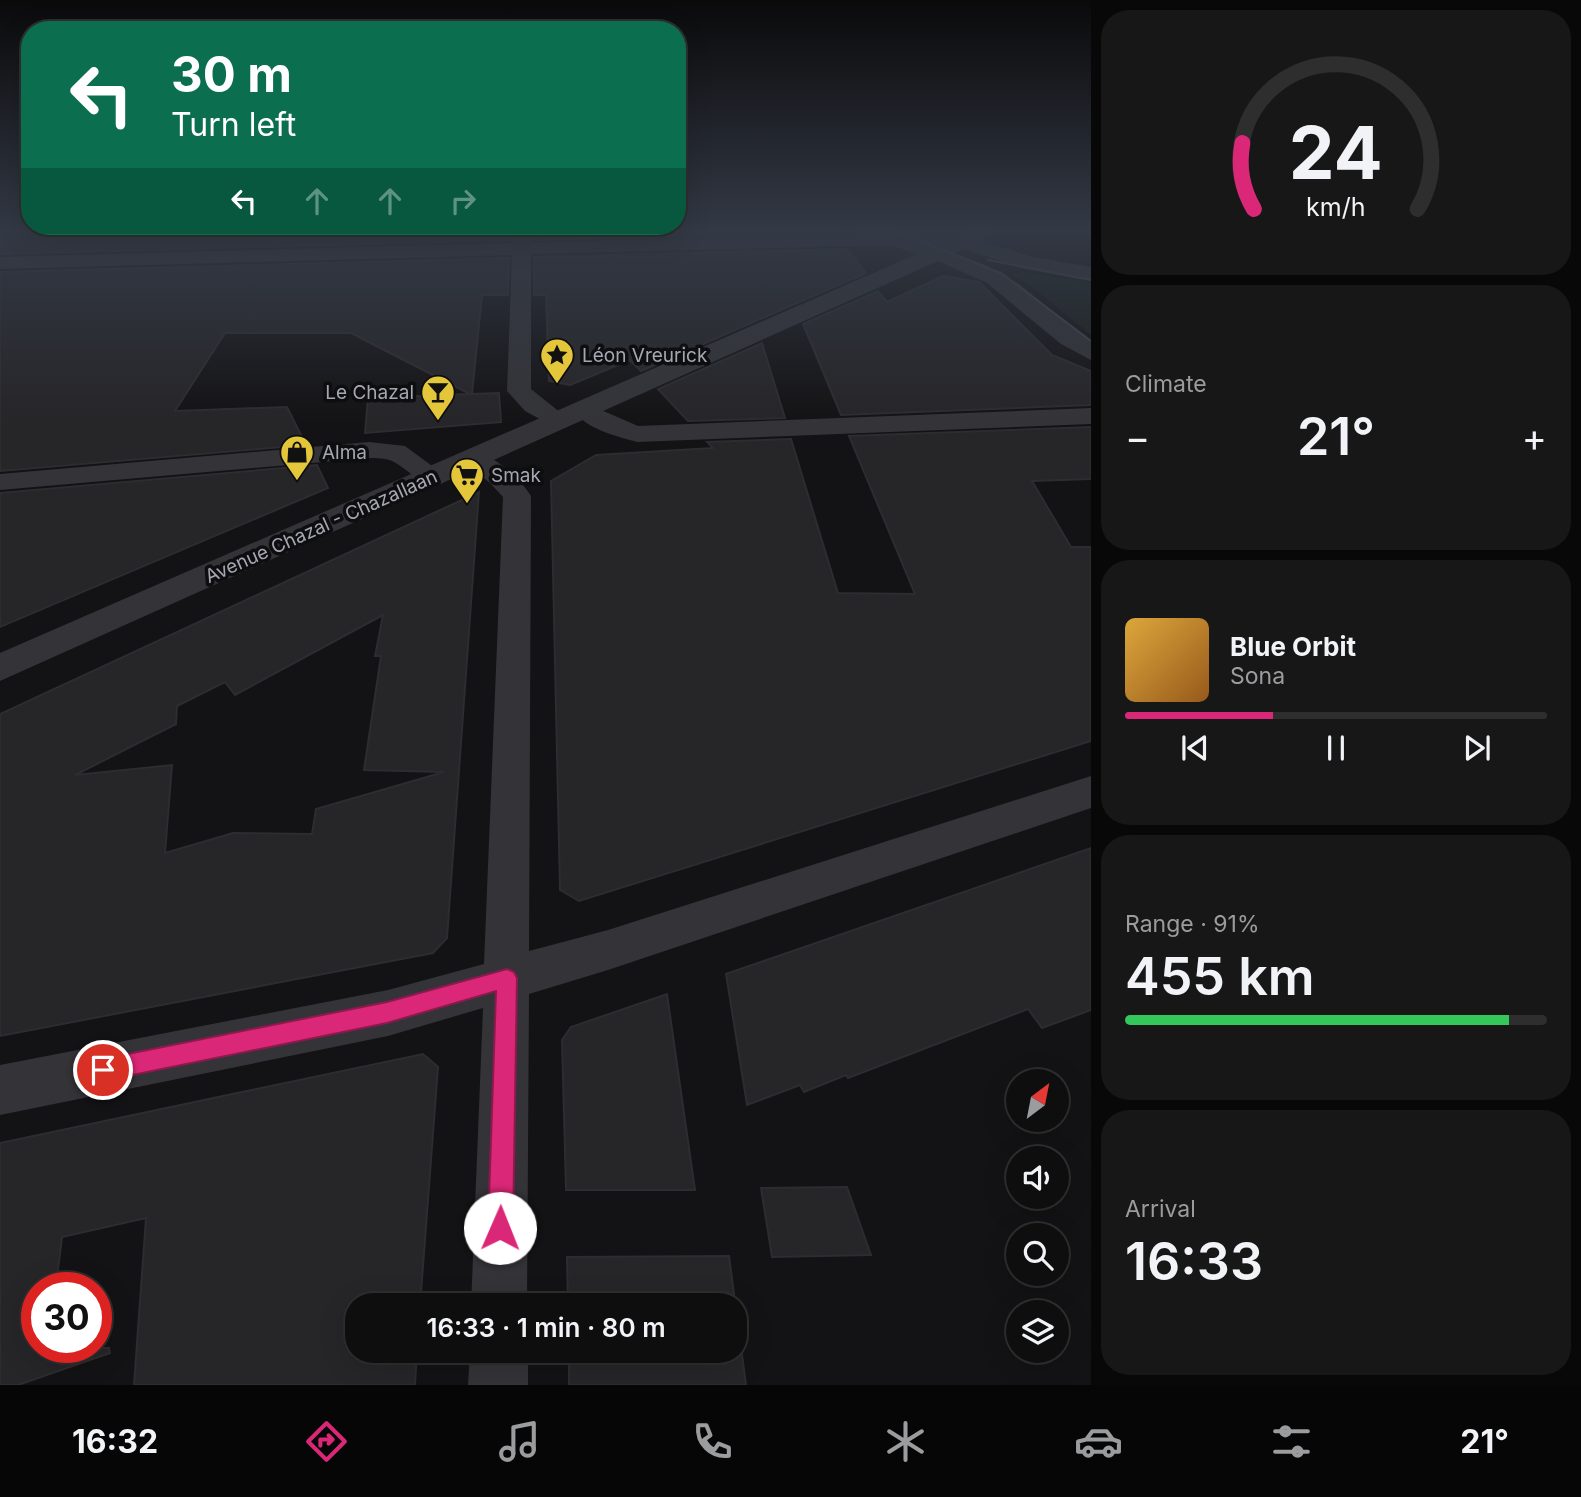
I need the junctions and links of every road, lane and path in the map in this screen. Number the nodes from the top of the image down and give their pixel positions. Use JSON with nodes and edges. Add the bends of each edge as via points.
{"nodes":[{"id":1,"x":521,"y":296,"type":"edge"},
{"id":2,"x":824,"y":296,"type":"edge"},
{"id":3,"x":1018,"y":296,"type":"edge"},
{"id":4,"x":1091,"y":352,"type":"edge"},
{"id":5,"x":585,"y":410,"type":"junction"},
{"id":6,"x":1091,"y":416,"type":"edge"},
{"id":7,"x":558,"y":421,"type":"junction"},
{"id":8,"x":473,"y":459,"type":"junction"},
{"id":9,"x":433,"y":477,"type":"junction"},
{"id":10,"x":0,"y":482,"type":"edge"},
{"id":11,"x":0,"y":668,"type":"edge"},
{"id":12,"x":1091,"y":792,"type":"edge"},
{"id":13,"x":507,"y":978,"type":"junction"},
{"id":14,"x":0,"y":1090,"type":"edge"},
{"id":15,"x":499,"y":1293,"type":"edge"},
{"id":16,"x":499,"y":1363,"type":"edge"},
{"id":17,"x":498,"y":1385,"type":"edge"}],
"edges":[{"from":1,"to":7,"type":"street","via":[[519,391]]},
{"from":2,"to":5,"type":"street","name":"Avenue Chazal - Chazallaan"},
{"from":3,"to":4,"type":"street"},
{"from":5,"to":6,"type":"street","via":[[611,426],[637,434]]},
{"from":5,"to":7,"type":"street","name":"Avenue Chazal - Chazallaan"},
{"from":7,"to":8,"type":"street","name":"Avenue Chazal - Chazallaan"},
{"from":8,"to":9,"type":"street","name":"Avenue Chazal - Chazallaan"},
{"from":8,"to":13,"type":"street","via":[[500,477],[517,496]]},
{"from":9,"to":10,"type":"street","via":[[396,452],[369,450]]},
{"from":9,"to":11,"type":"street","name":"Avenue Chazal - Chazallaan"},
{"from":12,"to":13,"type":"street","via":[[608,950]]},
{"from":13,"to":14,"type":"street","via":[[387,1013]]},
{"from":13,"to":15,"type":"street"},
{"from":16,"to":17,"type":"street"}]}
